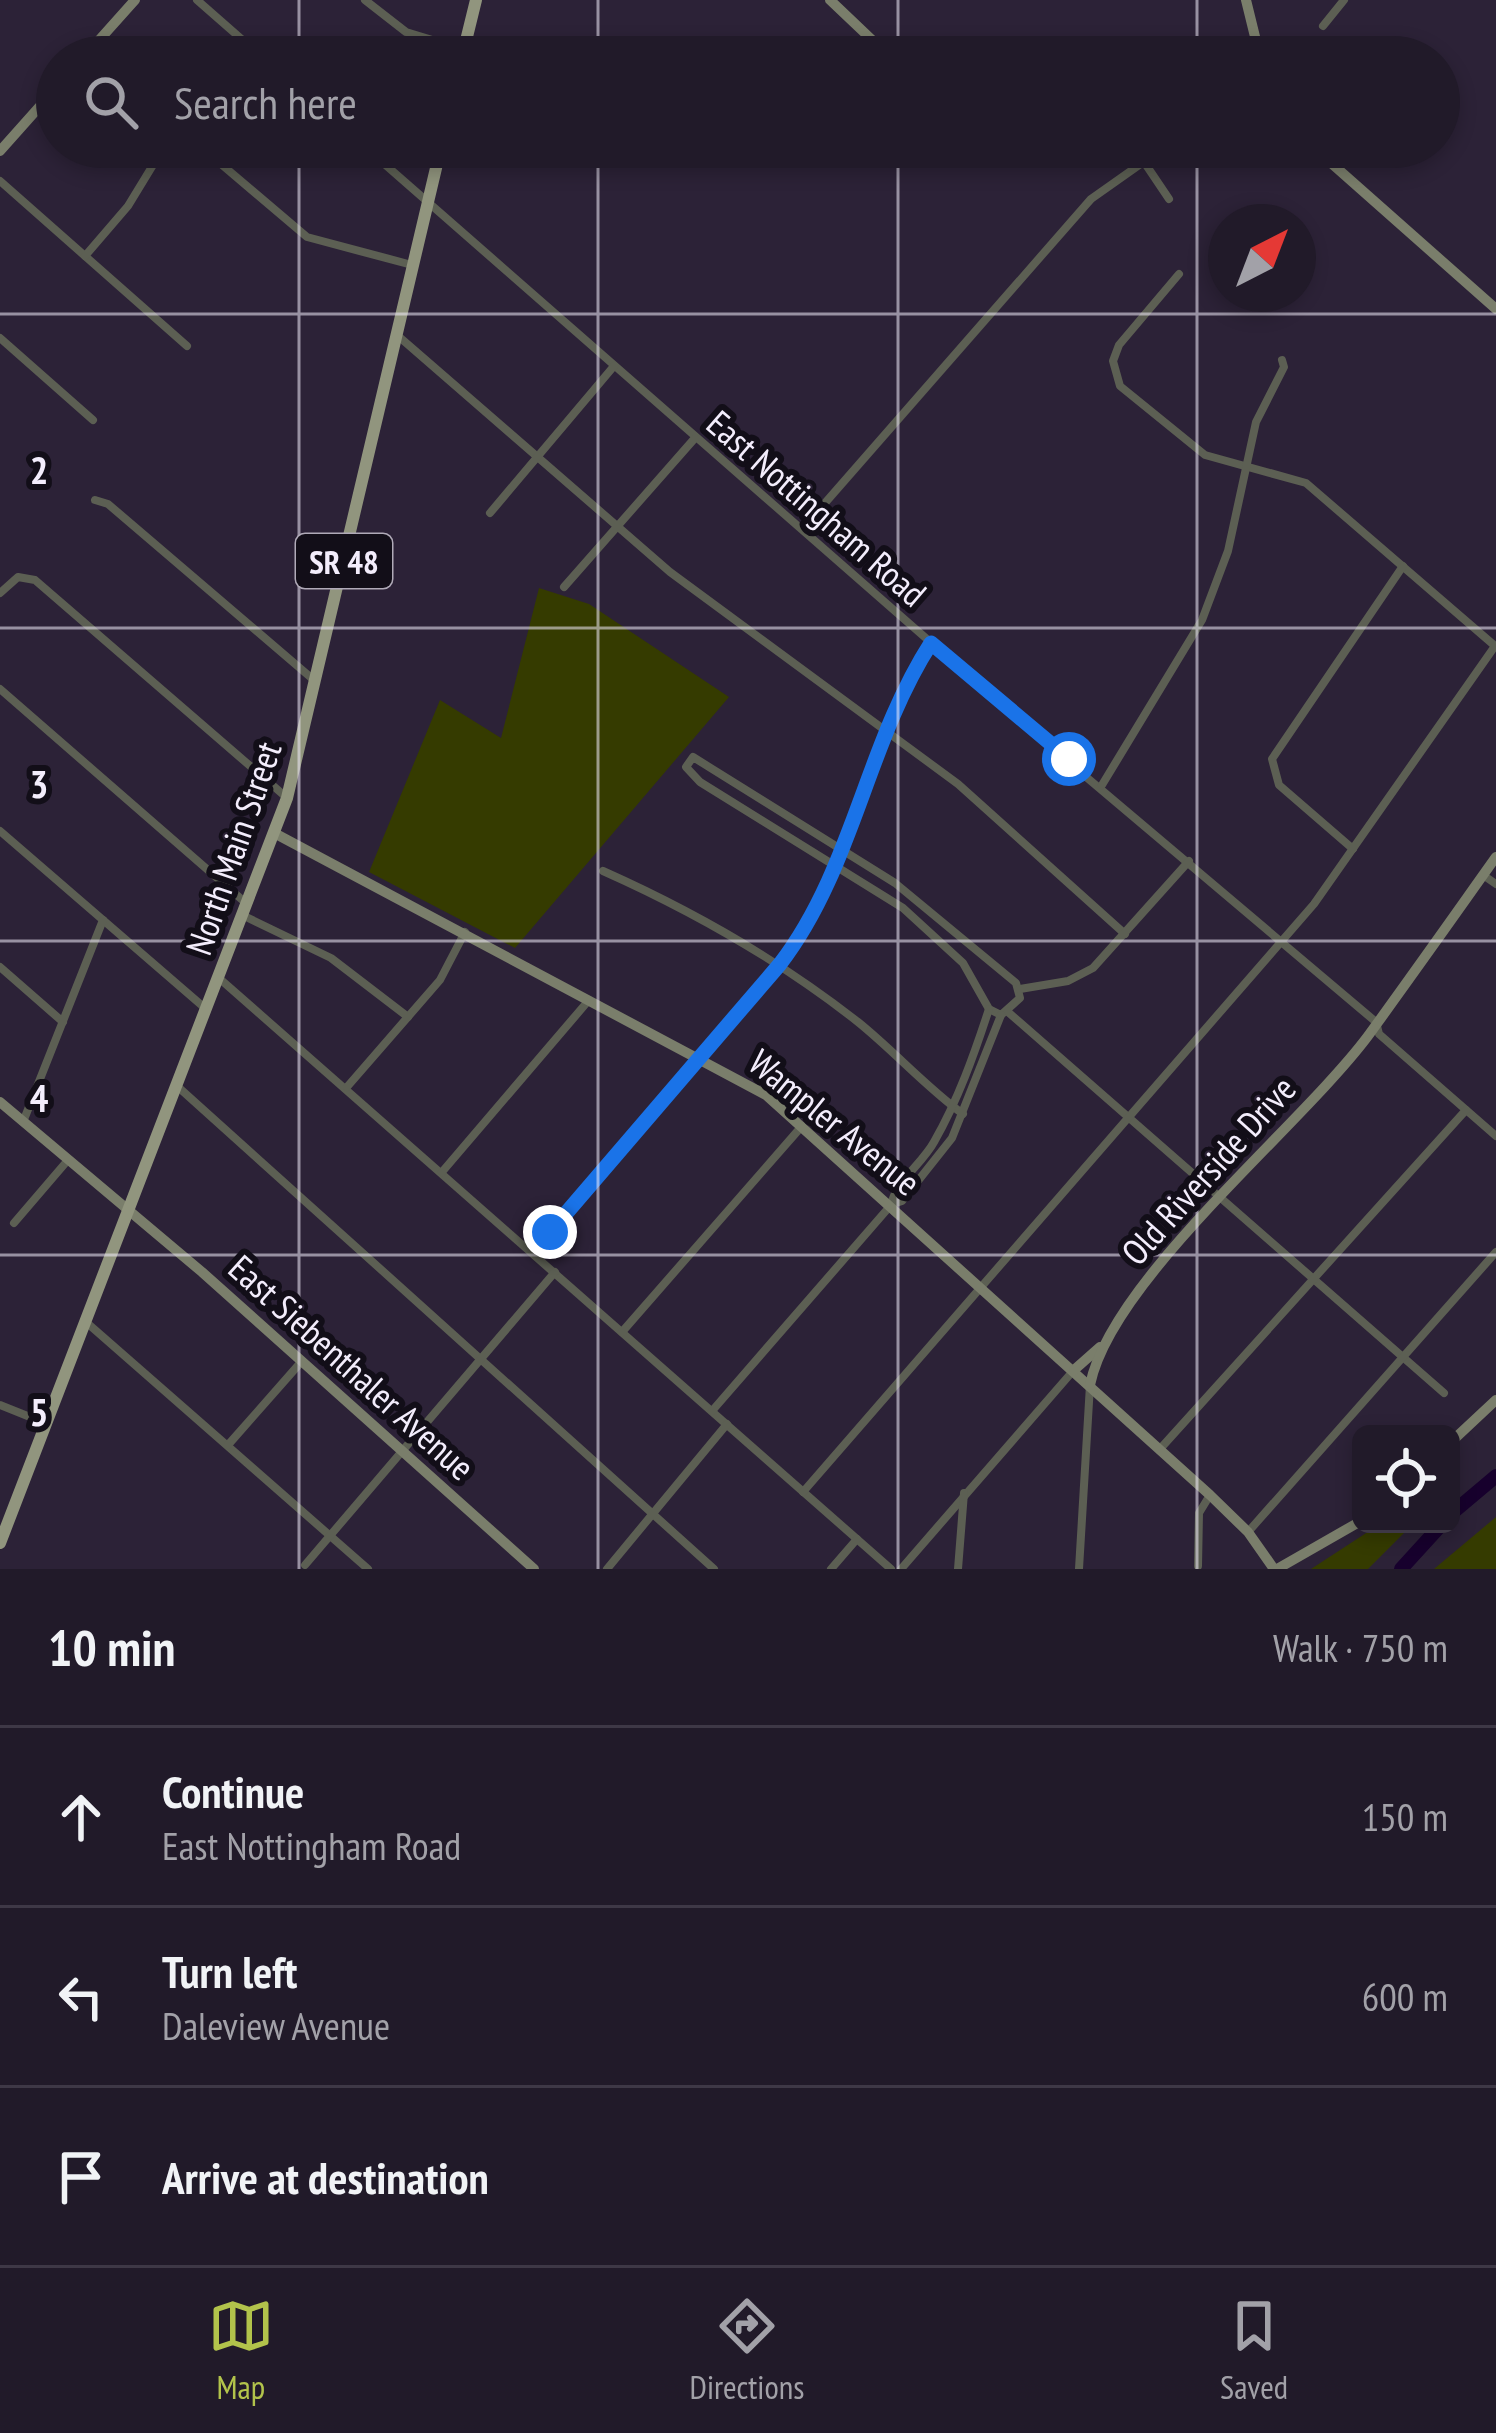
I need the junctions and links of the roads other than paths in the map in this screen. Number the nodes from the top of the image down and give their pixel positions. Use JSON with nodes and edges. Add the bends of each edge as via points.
{"nodes":[{"id":1,"x":135,"y":0,"type":"edge"},
{"id":2,"x":197,"y":0,"type":"edge"},
{"id":3,"x":365,"y":0,"type":"edge"},
{"id":4,"x":476,"y":0,"type":"edge"},
{"id":5,"x":830,"y":0,"type":"edge"},
{"id":6,"x":1246,"y":0,"type":"edge"},
{"id":7,"x":1344,"y":0,"type":"edge"},
{"id":8,"x":1323,"y":26,"type":"dead end"},
{"id":9,"x":103,"y":36,"type":"edge"},
{"id":10,"x":238,"y":36,"type":"edge"},
{"id":11,"x":417,"y":36,"type":"edge"},
{"id":12,"x":467,"y":36,"type":"edge"},
{"id":13,"x":868,"y":36,"type":"edge"},
{"id":14,"x":1255,"y":36,"type":"edge"},
{"id":15,"x":36,"y":111,"type":"edge"},
{"id":16,"x":0,"y":151,"type":"edge"},
{"id":17,"x":152,"y":168,"type":"edge"},
{"id":18,"x":226,"y":168,"type":"edge"},
{"id":19,"x":388,"y":168,"type":"edge"},
{"id":20,"x":436,"y":168,"type":"edge"},
{"id":21,"x":1135,"y":168,"type":"edge"},
{"id":22,"x":1146,"y":168,"type":"edge"},
{"id":23,"x":1336,"y":168,"type":"edge"},
{"id":24,"x":0,"y":182,"type":"edge"},
{"id":25,"x":1168,"y":199,"type":"dead end"},
{"id":26,"x":428,"y":202,"type":"junction"},
{"id":27,"x":85,"y":256,"type":"junction"},
{"id":28,"x":413,"y":266,"type":"junction"},
{"id":29,"x":1179,"y":274,"type":"dead end"},
{"id":30,"x":1496,"y":309,"type":"edge"},
{"id":31,"x":398,"y":335,"type":"junction"},
{"id":32,"x":0,"y":338,"type":"edge"},
{"id":33,"x":187,"y":346,"type":"dead end"},
{"id":34,"x":1282,"y":360,"type":"dead end"},
{"id":35,"x":614,"y":366,"type":"junction"},
{"id":36,"x":93,"y":419,"type":"dead end"},
{"id":37,"x":694,"y":438,"type":"junction"},
{"id":38,"x":538,"y":454,"type":"junction"},
{"id":39,"x":1247,"y":466,"type":"junction"},
{"id":40,"x":95,"y":500,"type":"dead end"},
{"id":41,"x":490,"y":513,"type":"dead end"},
{"id":42,"x":616,"y":527,"type":"junction"},
{"id":43,"x":804,"y":527,"type":"junction"},
{"id":44,"x":1403,"y":566,"type":"junction"},
{"id":45,"x":564,"y":587,"type":"dead end"},
{"id":46,"x":0,"y":593,"type":"edge"},
{"id":47,"x":931,"y":643,"type":"junction"},
{"id":48,"x":1496,"y":646,"type":"edge"},
{"id":49,"x":316,"y":682,"type":"junction"},
{"id":50,"x":0,"y":689,"type":"edge"},
{"id":51,"x":887,"y":728,"type":"junction"},
{"id":52,"x":1102,"y":785,"type":"junction"},
{"id":53,"x":287,"y":798,"type":"junction"},
{"id":54,"x":0,"y":830,"type":"edge"},
{"id":55,"x":276,"y":834,"type":"junction"},
{"id":56,"x":842,"y":849,"type":"junction"},
{"id":57,"x":1353,"y":849,"type":"junction"},
{"id":58,"x":1496,"y":857,"type":"edge"},
{"id":59,"x":1189,"y":861,"type":"junction"},
{"id":60,"x":837,"y":866,"type":"junction"},
{"id":61,"x":603,"y":871,"type":"dead end"},
{"id":62,"x":1483,"y":875,"type":"junction"},
{"id":63,"x":1496,"y":884,"type":"edge"},
{"id":64,"x":246,"y":910,"type":"junction"},
{"id":65,"x":103,"y":920,"type":"junction"},
{"id":66,"x":465,"y":932,"type":"junction"},
{"id":67,"x":1125,"y":934,"type":"junction"},
{"id":68,"x":1282,"y":940,"type":"junction"},
{"id":69,"x":780,"y":964,"type":"junction"},
{"id":70,"x":0,"y":967,"type":"edge"},
{"id":71,"x":220,"y":979,"type":"junction"},
{"id":72,"x":1020,"y":989,"type":"junction"},
{"id":73,"x":591,"y":998,"type":"junction"},
{"id":74,"x":989,"y":1009,"type":"junction"},
{"id":75,"x":207,"y":1010,"type":"junction"},
{"id":76,"x":1004,"y":1013,"type":"junction"},
{"id":77,"x":408,"y":1017,"type":"junction"},
{"id":78,"x":63,"y":1022,"type":"junction"},
{"id":79,"x":1376,"y":1022,"type":"junction"},
{"id":80,"x":701,"y":1057,"type":"junction"},
{"id":81,"x":177,"y":1085,"type":"junction"},
{"id":82,"x":347,"y":1087,"type":"junction"},
{"id":83,"x":0,"y":1102,"type":"edge"},
{"id":84,"x":953,"y":1106,"type":"junction"},
{"id":85,"x":1466,"y":1110,"type":"junction"},
{"id":86,"x":963,"y":1114,"type":"junction"},
{"id":87,"x":1128,"y":1118,"type":"junction"},
{"id":88,"x":23,"y":1122,"type":"junction"},
{"id":89,"x":802,"y":1126,"type":"junction"},
{"id":90,"x":1496,"y":1136,"type":"edge"},
{"id":91,"x":68,"y":1160,"type":"junction"},
{"id":92,"x":442,"y":1172,"type":"junction"},
{"id":93,"x":1222,"y":1199,"type":"junction"},
{"id":94,"x":891,"y":1205,"type":"junction"},
{"id":95,"x":129,"y":1211,"type":"junction"},
{"id":96,"x":14,"y":1223,"type":"dead end"},
{"id":97,"x":1496,"y":1252,"type":"edge"},
{"id":98,"x":532,"y":1253,"type":"junction"},
{"id":99,"x":555,"y":1273,"type":"junction"},
{"id":100,"x":1313,"y":1280,"type":"junction"},
{"id":101,"x":981,"y":1287,"type":"junction"},
{"id":102,"x":86,"y":1322,"type":"junction"},
{"id":103,"x":622,"y":1332,"type":"junction"},
{"id":104,"x":1102,"y":1344,"type":"junction"},
{"id":105,"x":484,"y":1358,"type":"junction"},
{"id":106,"x":1403,"y":1358,"type":"junction"},
{"id":107,"x":302,"y":1360,"type":"junction"},
{"id":108,"x":1074,"y":1370,"type":"junction"},
{"id":109,"x":1090,"y":1385,"type":"junction"},
{"id":110,"x":1444,"y":1393,"type":"dead end"},
{"id":111,"x":1496,"y":1400,"type":"edge"},
{"id":112,"x":0,"y":1405,"type":"edge"},
{"id":113,"x":712,"y":1412,"type":"junction"},
{"id":114,"x":46,"y":1423,"type":"junction"},
{"id":115,"x":727,"y":1424,"type":"junction"},
{"id":116,"x":1460,"y":1434,"type":"edge"},
{"id":117,"x":228,"y":1445,"type":"junction"},
{"id":118,"x":1160,"y":1449,"type":"junction"},
{"id":119,"x":403,"y":1454,"type":"junction"},
{"id":120,"x":803,"y":1492,"type":"junction"},
{"id":121,"x":964,"y":1493,"type":"junction"},
{"id":122,"x":1210,"y":1495,"type":"junction"},
{"id":123,"x":652,"y":1514,"type":"junction"},
{"id":124,"x":1352,"y":1526,"type":"edge"},
{"id":125,"x":1249,"y":1532,"type":"junction"},
{"id":126,"x":331,"y":1536,"type":"junction"},
{"id":127,"x":857,"y":1539,"type":"junction"},
{"id":128,"x":0,"y":1543,"type":"edge"},
{"id":129,"x":305,"y":1565,"type":"dead end"},
{"id":130,"x":1198,"y":1566,"type":"dead end"},
{"id":131,"x":368,"y":1569,"type":"edge"},
{"id":132,"x":533,"y":1569,"type":"edge"},
{"id":133,"x":608,"y":1569,"type":"edge"},
{"id":134,"x":714,"y":1569,"type":"edge"},
{"id":135,"x":831,"y":1569,"type":"edge"},
{"id":136,"x":891,"y":1569,"type":"edge"},
{"id":137,"x":901,"y":1569,"type":"edge"},
{"id":138,"x":958,"y":1569,"type":"edge"},
{"id":139,"x":1079,"y":1569,"type":"edge"},
{"id":140,"x":1275,"y":1569,"type":"edge"}],
"edges":[{"from":1,"to":9,"type":"street"},
{"from":2,"to":10,"type":"street"},
{"from":3,"to":11,"type":"street"},
{"from":4,"to":12,"type":"main road"},
{"from":5,"to":13,"type":"street"},
{"from":6,"to":14,"type":"street"},
{"from":7,"to":8,"type":"street"},
{"from":15,"to":16,"type":"street"},
{"from":17,"to":27,"type":"street"},
{"from":18,"to":28,"type":"street","via":[[307,237]]},
{"from":19,"to":26,"type":"street","name":"East Nottingham Road"},
{"from":20,"to":26,"type":"main road","name":"North Main Street","number":"SR 48"},
{"from":21,"to":43,"type":"street","via":[[1091,199]]},
{"from":22,"to":25,"type":"street"},
{"from":23,"to":30,"type":"street"},
{"from":24,"to":27,"type":"street"},
{"from":26,"to":28,"type":"main road","name":"North Main Street","number":"SR 48"},
{"from":26,"to":35,"type":"street","name":"East Nottingham Road"},
{"from":27,"to":33,"type":"street"},
{"from":28,"to":31,"type":"main road","name":"North Main Street","number":"SR 48"},
{"from":29,"to":39,"type":"street","via":[[1119,344],[1113,368],[1124,390],[1193,449]]},
{"from":31,"to":38,"type":"street"},
{"from":31,"to":49,"type":"main road","name":"North Main Street","number":"SR 48"},
{"from":32,"to":36,"type":"street"},
{"from":34,"to":39,"type":"street"},
{"from":35,"to":37,"type":"street","name":"East Nottingham Road"},
{"from":35,"to":38,"type":"street"},
{"from":37,"to":42,"type":"street"},
{"from":37,"to":43,"type":"street","name":"East Nottingham Road"},
{"from":38,"to":41,"type":"street"},
{"from":38,"to":42,"type":"street"},
{"from":39,"to":44,"type":"street","via":[[1306,483]]},
{"from":39,"to":52,"type":"street","via":[[1202,620]]},
{"from":40,"to":49,"type":"street"},
{"from":42,"to":45,"type":"street"},
{"from":42,"to":51,"type":"street"},
{"from":43,"to":47,"type":"street","name":"East Nottingham Road"},
{"from":44,"to":48,"type":"street"},
{"from":44,"to":57,"type":"street","via":[[1273,754],[1279,785]]},
{"from":46,"to":53,"type":"street","via":[[18,577],[35,580]]},
{"from":47,"to":51,"type":"street"},
{"from":47,"to":52,"type":"street","name":"East Nottingham Road"},
{"from":48,"to":57,"type":"street"},
{"from":49,"to":53,"type":"main road","name":"North Main Street","number":"SR 48"},
{"from":50,"to":64,"type":"street"},
{"from":51,"to":56,"type":"street"},
{"from":51,"to":67,"type":"street"},
{"from":52,"to":59,"type":"street","name":"East Nottingham Road"},
{"from":53,"to":55,"type":"main road","name":"North Main Street","number":"SR 48"},
{"from":54,"to":65,"type":"street"},
{"from":55,"to":64,"type":"main road","name":"North Main Street","number":"SR 48"},
{"from":55,"to":66,"type":"street","name":"Wampler Avenue"},
{"from":56,"to":60,"type":"street"},
{"from":56,"to":60,"type":"street","via":[[701,759],[685,762],[700,782]]},
{"from":56,"to":72,"type":"street","via":[[945,919]]},
{"from":57,"to":68,"type":"street"},
{"from":58,"to":62,"type":"street","name":"Old Riverside Drive"},
{"from":59,"to":67,"type":"street"},
{"from":59,"to":68,"type":"street","name":"East Nottingham Road"},
{"from":60,"to":69,"type":"street"},
{"from":60,"to":74,"type":"street","via":[[937,936]]},
{"from":61,"to":69,"type":"street"},
{"from":62,"to":63,"type":"street"},
{"from":62,"to":79,"type":"street","name":"Old Riverside Drive"},
{"from":64,"to":71,"type":"main road","name":"North Main Street","number":"SR 48"},
{"from":64,"to":77,"type":"street","via":[[331,958]]},
{"from":65,"to":75,"type":"street"},
{"from":65,"to":78,"type":"street"},
{"from":66,"to":73,"type":"street","name":"Wampler Avenue"},
{"from":66,"to":77,"type":"street"},
{"from":67,"to":72,"type":"street","via":[[1081,976]]},
{"from":68,"to":79,"type":"street","name":"East Nottingham Road"},
{"from":68,"to":87,"type":"street"},
{"from":69,"to":80,"type":"street"},
{"from":69,"to":84,"type":"street"},
{"from":70,"to":78,"type":"street"},
{"from":71,"to":75,"type":"main road","name":"North Main Street","number":"SR 48"},
{"from":71,"to":82,"type":"street"},
{"from":72,"to":76,"type":"street"},
{"from":73,"to":80,"type":"street","name":"Wampler Avenue"},
{"from":73,"to":92,"type":"street"},
{"from":74,"to":76,"type":"street"},
{"from":74,"to":84,"type":"street"},
{"from":75,"to":81,"type":"main road","name":"North Main Street","number":"SR 48"},
{"from":76,"to":86,"type":"street"},
{"from":76,"to":87,"type":"street"},
{"from":77,"to":82,"type":"street"},
{"from":78,"to":88,"type":"street"},
{"from":79,"to":85,"type":"street","name":"East Nottingham Road","via":[[1379,1034]]},
{"from":79,"to":93,"type":"street","name":"Old Riverside Drive"},
{"from":80,"to":89,"type":"street","name":"Wampler Avenue"},
{"from":80,"to":98,"type":"street"},
{"from":81,"to":95,"type":"main road","name":"North Main Street","number":"SR 48"},
{"from":81,"to":105,"type":"street"},
{"from":82,"to":92,"type":"street"},
{"from":83,"to":88,"type":"street","name":"East Siebenthaler Avenue"},
{"from":84,"to":86,"type":"street"},
{"from":84,"to":94,"type":"street"},
{"from":85,"to":90,"type":"street","name":"East Nottingham Road"},
{"from":85,"to":100,"type":"street"},
{"from":86,"to":94,"type":"street","via":[[937,1161]]},
{"from":87,"to":93,"type":"street"},
{"from":87,"to":101,"type":"street"},
{"from":88,"to":91,"type":"street","name":"East Siebenthaler Avenue"},
{"from":89,"to":94,"type":"street","name":"Wampler Avenue"},
{"from":89,"to":103,"type":"street"},
{"from":91,"to":95,"type":"street","name":"East Siebenthaler Avenue"},
{"from":91,"to":96,"type":"street"},
{"from":92,"to":98,"type":"street"},
{"from":93,"to":100,"type":"street"},
{"from":93,"to":104,"type":"street","name":"Old Riverside Drive"},
{"from":94,"to":101,"type":"street","name":"Wampler Avenue"},
{"from":94,"to":113,"type":"street"},
{"from":95,"to":102,"type":"main road","name":"North Main Street","number":"SR 48"},
{"from":95,"to":107,"type":"street","name":"East Siebenthaler Avenue"},
{"from":97,"to":106,"type":"street"},
{"from":98,"to":99,"type":"street"},
{"from":99,"to":103,"type":"street"},
{"from":99,"to":105,"type":"street"},
{"from":100,"to":106,"type":"street"},
{"from":100,"to":118,"type":"street"},
{"from":101,"to":108,"type":"street","name":"Wampler Avenue"},
{"from":101,"to":120,"type":"street"},
{"from":102,"to":114,"type":"main road","name":"North Main Street","number":"SR 48"},
{"from":102,"to":117,"type":"street"},
{"from":103,"to":113,"type":"street"},
{"from":104,"to":108,"type":"street"},
{"from":104,"to":109,"type":"street","name":"Old Riverside Drive"},
{"from":105,"to":119,"type":"street"},
{"from":105,"to":123,"type":"street","via":[[506,1387]]},
{"from":106,"to":110,"type":"street"},
{"from":106,"to":125,"type":"street"},
{"from":107,"to":117,"type":"street"},
{"from":107,"to":119,"type":"street","name":"East Siebenthaler Avenue"},
{"from":108,"to":109,"type":"street","name":"Wampler Avenue"},
{"from":108,"to":121,"type":"street"},
{"from":109,"to":118,"type":"street","name":"Wampler Avenue"},
{"from":109,"to":139,"type":"street","name":"Old Riverside Drive"},
{"from":111,"to":116,"type":"street"},
{"from":112,"to":114,"type":"street"},
{"from":113,"to":115,"type":"street"},
{"from":114,"to":128,"type":"main road","name":"North Main Street","number":"SR 48"},
{"from":115,"to":120,"type":"street"},
{"from":115,"to":123,"type":"street"},
{"from":117,"to":126,"type":"street"},
{"from":118,"to":122,"type":"street","name":"Wampler Avenue"},
{"from":119,"to":126,"type":"street"},
{"from":119,"to":132,"type":"street","name":"East Siebenthaler Avenue"},
{"from":120,"to":127,"type":"street"},
{"from":121,"to":137,"type":"street"},
{"from":121,"to":138,"type":"street"},
{"from":122,"to":125,"type":"street","name":"Wampler Avenue"},
{"from":122,"to":130,"type":"street","via":[[1199,1513]]},
{"from":123,"to":133,"type":"street"},
{"from":123,"to":134,"type":"street"},
{"from":124,"to":140,"type":"street"},
{"from":125,"to":140,"type":"street","name":"Wampler Avenue"},
{"from":126,"to":129,"type":"street"},
{"from":126,"to":131,"type":"street"},
{"from":127,"to":135,"type":"street"},
{"from":127,"to":136,"type":"street"}]}
